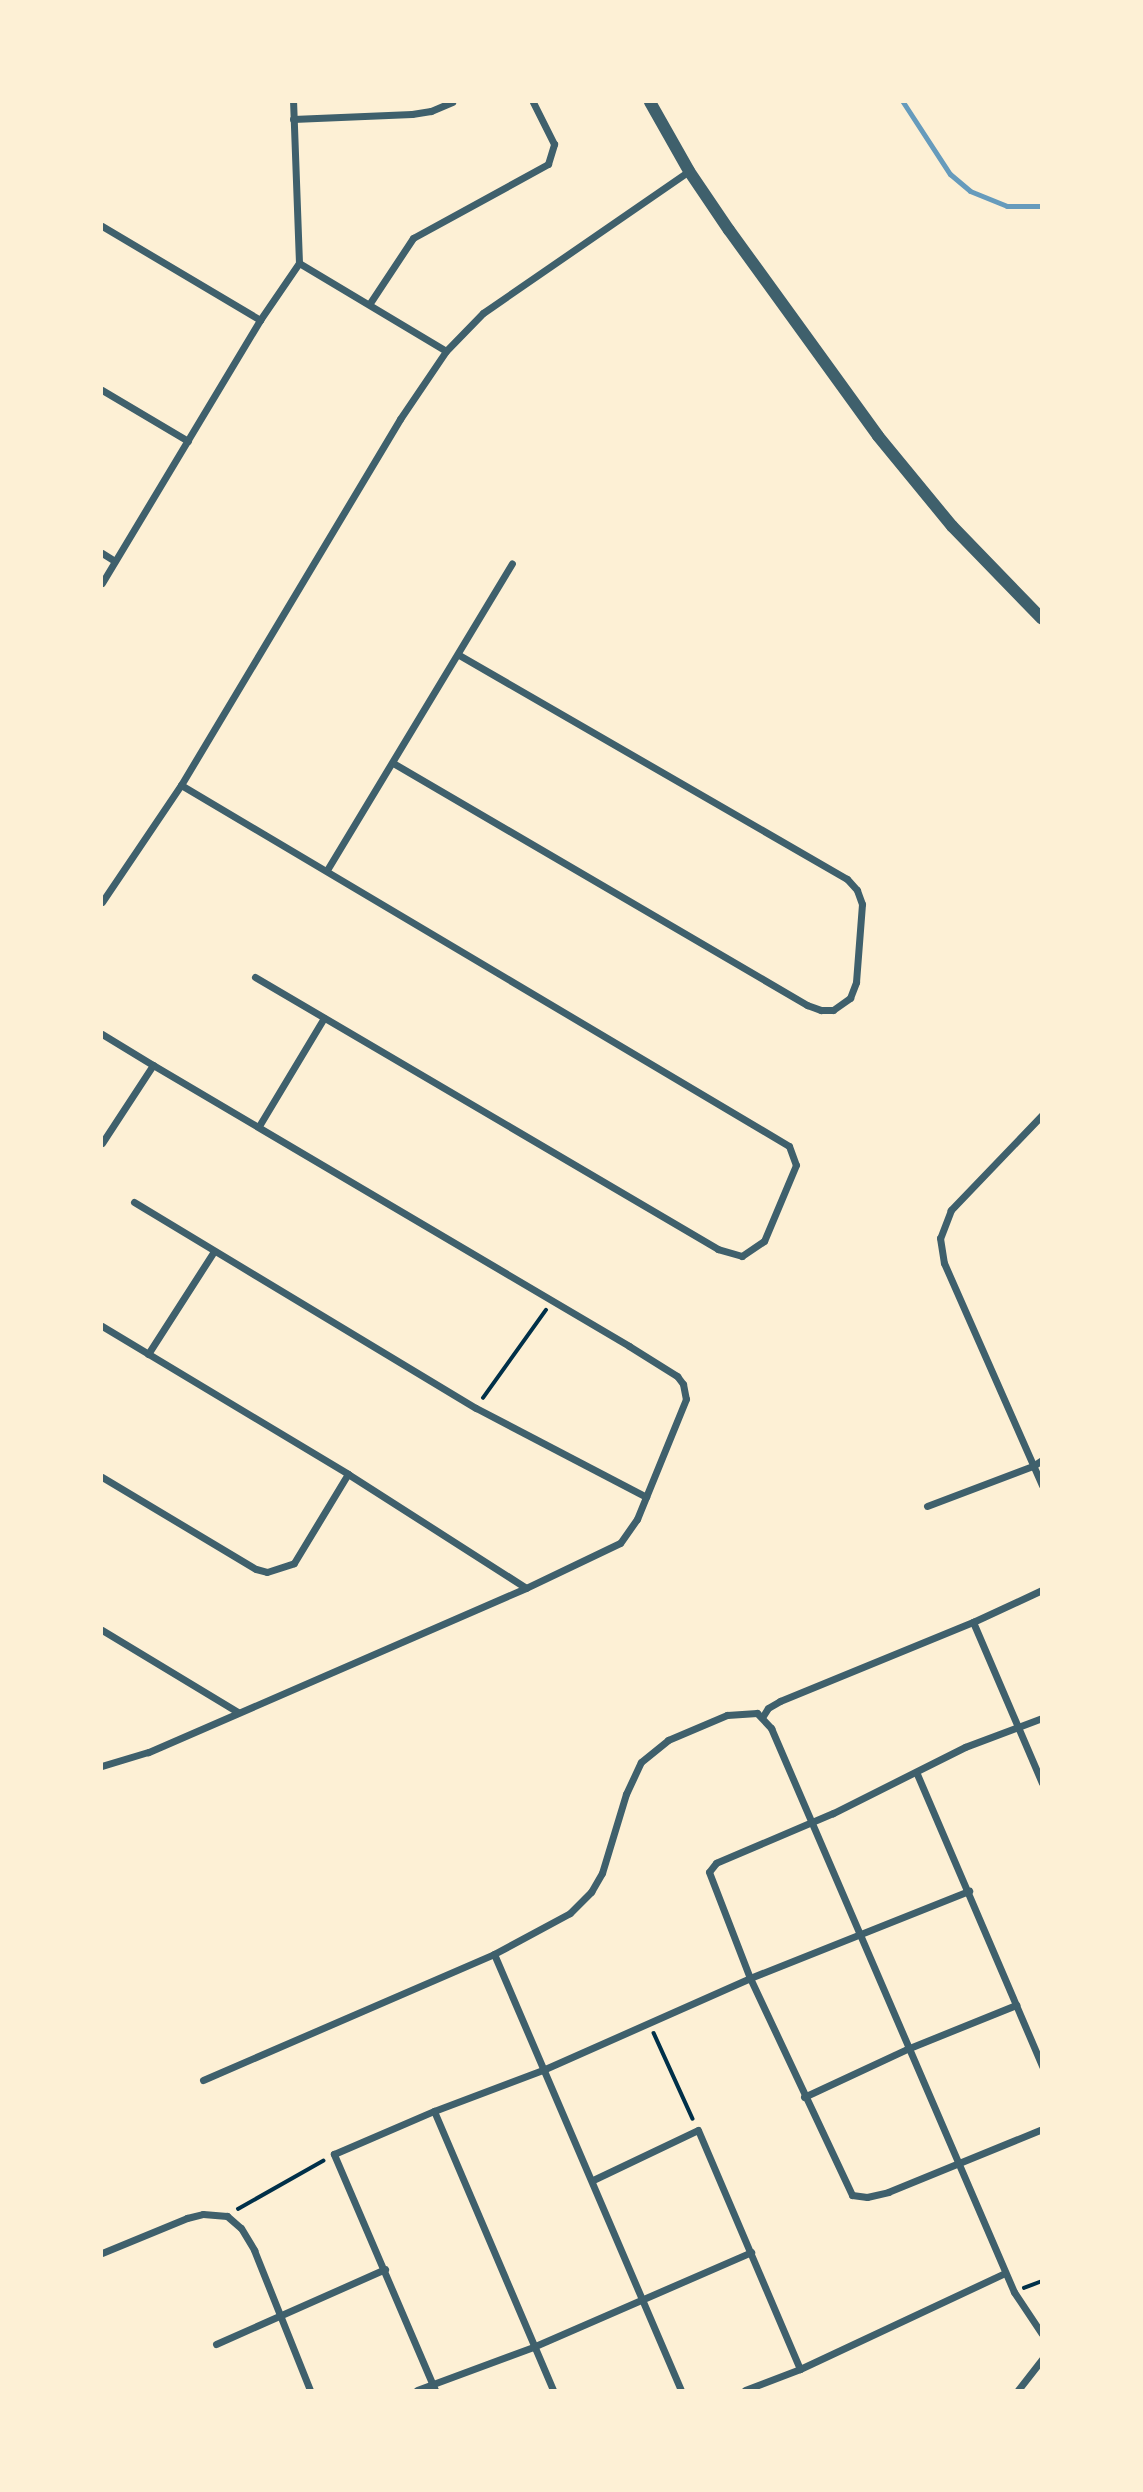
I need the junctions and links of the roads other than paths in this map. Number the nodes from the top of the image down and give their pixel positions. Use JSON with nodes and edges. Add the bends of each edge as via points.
{"nodes":[{"id":1,"x":293,"y":102,"type":"edge"},
{"id":2,"x":452,"y":102,"type":"edge"},
{"id":3,"x":533,"y":102,"type":"edge"},
{"id":4,"x":650,"y":102,"type":"edge"},
{"id":5,"x":293,"y":119,"type":"junction"},
{"id":6,"x":689,"y":171,"type":"junction"},
{"id":7,"x":102,"y":226,"type":"edge"},
{"id":8,"x":299,"y":262,"type":"junction"},
{"id":9,"x":370,"y":303,"type":"junction"},
{"id":10,"x":260,"y":320,"type":"junction"},
{"id":11,"x":446,"y":351,"type":"junction"},
{"id":12,"x":102,"y":390,"type":"edge"},
{"id":13,"x":188,"y":441,"type":"junction"},
{"id":14,"x":102,"y":553,"type":"edge"},
{"id":15,"x":114,"y":561,"type":"junction"},
{"id":16,"x":512,"y":563,"type":"dead end"},
{"id":17,"x":102,"y":583,"type":"edge"},
{"id":18,"x":1041,"y":619,"type":"edge"},
{"id":19,"x":458,"y":654,"type":"junction"},
{"id":20,"x":393,"y":763,"type":"junction"},
{"id":21,"x":181,"y":785,"type":"junction"},
{"id":22,"x":327,"y":870,"type":"junction"},
{"id":23,"x":102,"y":902,"type":"edge"},
{"id":24,"x":255,"y":977,"type":"dead end"},
{"id":25,"x":324,"y":1017,"type":"junction"},
{"id":26,"x":102,"y":1034,"type":"edge"},
{"id":27,"x":153,"y":1065,"type":"junction"},
{"id":28,"x":1041,"y":1115,"type":"edge"},
{"id":29,"x":259,"y":1126,"type":"junction"},
{"id":30,"x":102,"y":1143,"type":"edge"},
{"id":31,"x":134,"y":1202,"type":"dead end"},
{"id":32,"x":214,"y":1251,"type":"junction"},
{"id":33,"x":102,"y":1326,"type":"edge"},
{"id":34,"x":148,"y":1354,"type":"junction"},
{"id":35,"x":1041,"y":1460,"type":"edge"},
{"id":36,"x":1034,"y":1466,"type":"junction"},
{"id":37,"x":348,"y":1474,"type":"junction"},
{"id":38,"x":102,"y":1477,"type":"edge"},
{"id":39,"x":1041,"y":1485,"type":"edge"},
{"id":40,"x":646,"y":1497,"type":"junction"},
{"id":41,"x":927,"y":1506,"type":"dead end"},
{"id":42,"x":526,"y":1588,"type":"junction"},
{"id":43,"x":1041,"y":1590,"type":"edge"},
{"id":44,"x":973,"y":1622,"type":"junction"},
{"id":45,"x":102,"y":1630,"type":"edge"},
{"id":46,"x":238,"y":1712,"type":"junction"},
{"id":47,"x":763,"y":1716,"type":"junction"},
{"id":48,"x":1041,"y":1718,"type":"edge"},
{"id":49,"x":1018,"y":1726,"type":"junction"},
{"id":50,"x":102,"y":1766,"type":"edge"},
{"id":51,"x":917,"y":1774,"type":"junction"},
{"id":52,"x":1041,"y":1783,"type":"edge"},
{"id":53,"x":811,"y":1822,"type":"junction"},
{"id":54,"x":968,"y":1891,"type":"junction"},
{"id":55,"x":862,"y":1936,"type":"junction"},
{"id":56,"x":494,"y":1954,"type":"junction"},
{"id":57,"x":750,"y":1978,"type":"junction"},
{"id":58,"x":1016,"y":2005,"type":"junction"},
{"id":59,"x":907,"y":2049,"type":"junction"},
{"id":60,"x":1041,"y":2066,"type":"edge"},
{"id":61,"x":545,"y":2069,"type":"junction"},
{"id":62,"x":203,"y":2080,"type":"dead end"},
{"id":63,"x":804,"y":2097,"type":"junction"},
{"id":64,"x":434,"y":2110,"type":"junction"},
{"id":65,"x":1041,"y":2129,"type":"edge"},
{"id":66,"x":957,"y":2161,"type":"junction"},
{"id":67,"x":593,"y":2180,"type":"junction"},
{"id":68,"x":751,"y":2252,"type":"junction"},
{"id":69,"x":102,"y":2253,"type":"edge"},
{"id":70,"x":385,"y":2269,"type":"junction"},
{"id":71,"x":1005,"y":2273,"type":"junction"},
{"id":72,"x":641,"y":2298,"type":"junction"},
{"id":73,"x":280,"y":2317,"type":"junction"},
{"id":74,"x":1041,"y":2334,"type":"edge"},
{"id":75,"x":216,"y":2344,"type":"dead end"},
{"id":76,"x":533,"y":2347,"type":"junction"},
{"id":77,"x":1041,"y":2360,"type":"edge"},
{"id":78,"x":800,"y":2369,"type":"junction"},
{"id":79,"x":433,"y":2387,"type":"edge"},
{"id":80,"x":310,"y":2390,"type":"edge"},
{"id":81,"x":417,"y":2390,"type":"edge"},
{"id":82,"x":553,"y":2390,"type":"edge"},
{"id":83,"x":681,"y":2390,"type":"edge"},
{"id":84,"x":745,"y":2390,"type":"edge"},
{"id":85,"x":1018,"y":2390,"type":"edge"}],
"edges":[{"from":1,"to":5,"type":"street"},
{"from":2,"to":5,"type":"street","via":[[412,114]]},
{"from":3,"to":9,"type":"street","via":[[554,144],[548,164],[413,238]]},
{"from":4,"to":6,"type":"street"},
{"from":5,"to":8,"type":"street"},
{"from":6,"to":11,"type":"street","via":[[483,313]]},
{"from":6,"to":18,"type":"street","via":[[914,481]]},
{"from":7,"to":10,"type":"street"},
{"from":8,"to":9,"type":"street"},
{"from":8,"to":10,"type":"street"},
{"from":9,"to":11,"type":"street"},
{"from":10,"to":13,"type":"street"},
{"from":11,"to":21,"type":"street","via":[[400,419]]},
{"from":12,"to":13,"type":"street"},
{"from":13,"to":15,"type":"street"},
{"from":14,"to":15,"type":"street"},
{"from":15,"to":17,"type":"street"},
{"from":16,"to":19,"type":"street"},
{"from":19,"to":20,"type":"street"},
{"from":19,"to":20,"type":"street","via":[[847,879],[862,904],[856,982],[850,998],[833,1010],[807,1005]]},
{"from":20,"to":22,"type":"street"},
{"from":21,"to":22,"type":"street"},
{"from":21,"to":23,"type":"street"},
{"from":22,"to":25,"type":"street","via":[[789,1146],[794,1171],[764,1241],[742,1256],[733,1255]]},
{"from":24,"to":25,"type":"street"},
{"from":25,"to":29,"type":"street"},
{"from":26,"to":27,"type":"street"},
{"from":27,"to":29,"type":"street"},
{"from":27,"to":30,"type":"street"},
{"from":28,"to":36,"type":"street","via":[[951,1210],[940,1238],[944,1263]]},
{"from":29,"to":40,"type":"street","via":[[639,1352],[684,1384],[684,1408]]},
{"from":31,"to":32,"type":"street"},
{"from":32,"to":34,"type":"street"},
{"from":32,"to":40,"type":"street","via":[[476,1408]]},
{"from":33,"to":34,"type":"street"},
{"from":34,"to":37,"type":"street"},
{"from":35,"to":36,"type":"street"},
{"from":36,"to":39,"type":"street"},
{"from":36,"to":41,"type":"street"},
{"from":37,"to":38,"type":"street","via":[[294,1563],[267,1572]]},
{"from":37,"to":42,"type":"street"},
{"from":40,"to":42,"type":"street","via":[[631,1531],[620,1543]]},
{"from":42,"to":46,"type":"street"},
{"from":43,"to":44,"type":"street"},
{"from":44,"to":47,"type":"street","via":[[801,1691],[768,1708]]},
{"from":44,"to":49,"type":"street"},
{"from":45,"to":46,"type":"street"},
{"from":46,"to":50,"type":"street","via":[[126,1761]]},
{"from":47,"to":53,"type":"street"},
{"from":47,"to":56,"type":"street","via":[[748,1712],[727,1715],[659,1746],[636,1770],[602,1873],[591,1892],[563,1917]]},
{"from":48,"to":49,"type":"street"},
{"from":49,"to":51,"type":"street","via":[[965,1747]]},
{"from":49,"to":52,"type":"street"},
{"from":51,"to":53,"type":"street"},
{"from":51,"to":54,"type":"street"},
{"from":53,"to":55,"type":"street"},
{"from":53,"to":57,"type":"street","via":[[710,1867],[714,1890]]},
{"from":54,"to":55,"type":"street"},
{"from":54,"to":58,"type":"street"},
{"from":55,"to":57,"type":"street"},
{"from":55,"to":59,"type":"street"},
{"from":56,"to":61,"type":"street"},
{"from":56,"to":62,"type":"street"},
{"from":57,"to":61,"type":"street"},
{"from":57,"to":63,"type":"street"},
{"from":58,"to":59,"type":"street"},
{"from":58,"to":60,"type":"street"},
{"from":59,"to":63,"type":"street"},
{"from":59,"to":66,"type":"street"},
{"from":61,"to":64,"type":"street"},
{"from":61,"to":67,"type":"street"},
{"from":63,"to":66,"type":"street","via":[[852,2195],[888,2192]]},
{"from":64,"to":70,"type":"street","via":[[334,2154]]},
{"from":64,"to":76,"type":"street"},
{"from":65,"to":66,"type":"street"},
{"from":66,"to":71,"type":"street"},
{"from":67,"to":68,"type":"street","via":[[698,2130]]},
{"from":67,"to":72,"type":"street"},
{"from":68,"to":72,"type":"street"},
{"from":68,"to":78,"type":"street"},
{"from":69,"to":73,"type":"street","via":[[187,2218],[227,2216],[241,2228],[254,2250]]},
{"from":70,"to":73,"type":"street"},
{"from":70,"to":79,"type":"street"},
{"from":71,"to":74,"type":"street"},
{"from":71,"to":78,"type":"street"},
{"from":72,"to":76,"type":"street"},
{"from":72,"to":83,"type":"street"},
{"from":73,"to":75,"type":"street"},
{"from":73,"to":80,"type":"street"},
{"from":76,"to":79,"type":"street"},
{"from":76,"to":82,"type":"street"},
{"from":77,"to":85,"type":"street"},
{"from":78,"to":84,"type":"street"},
{"from":79,"to":81,"type":"street"}]}
